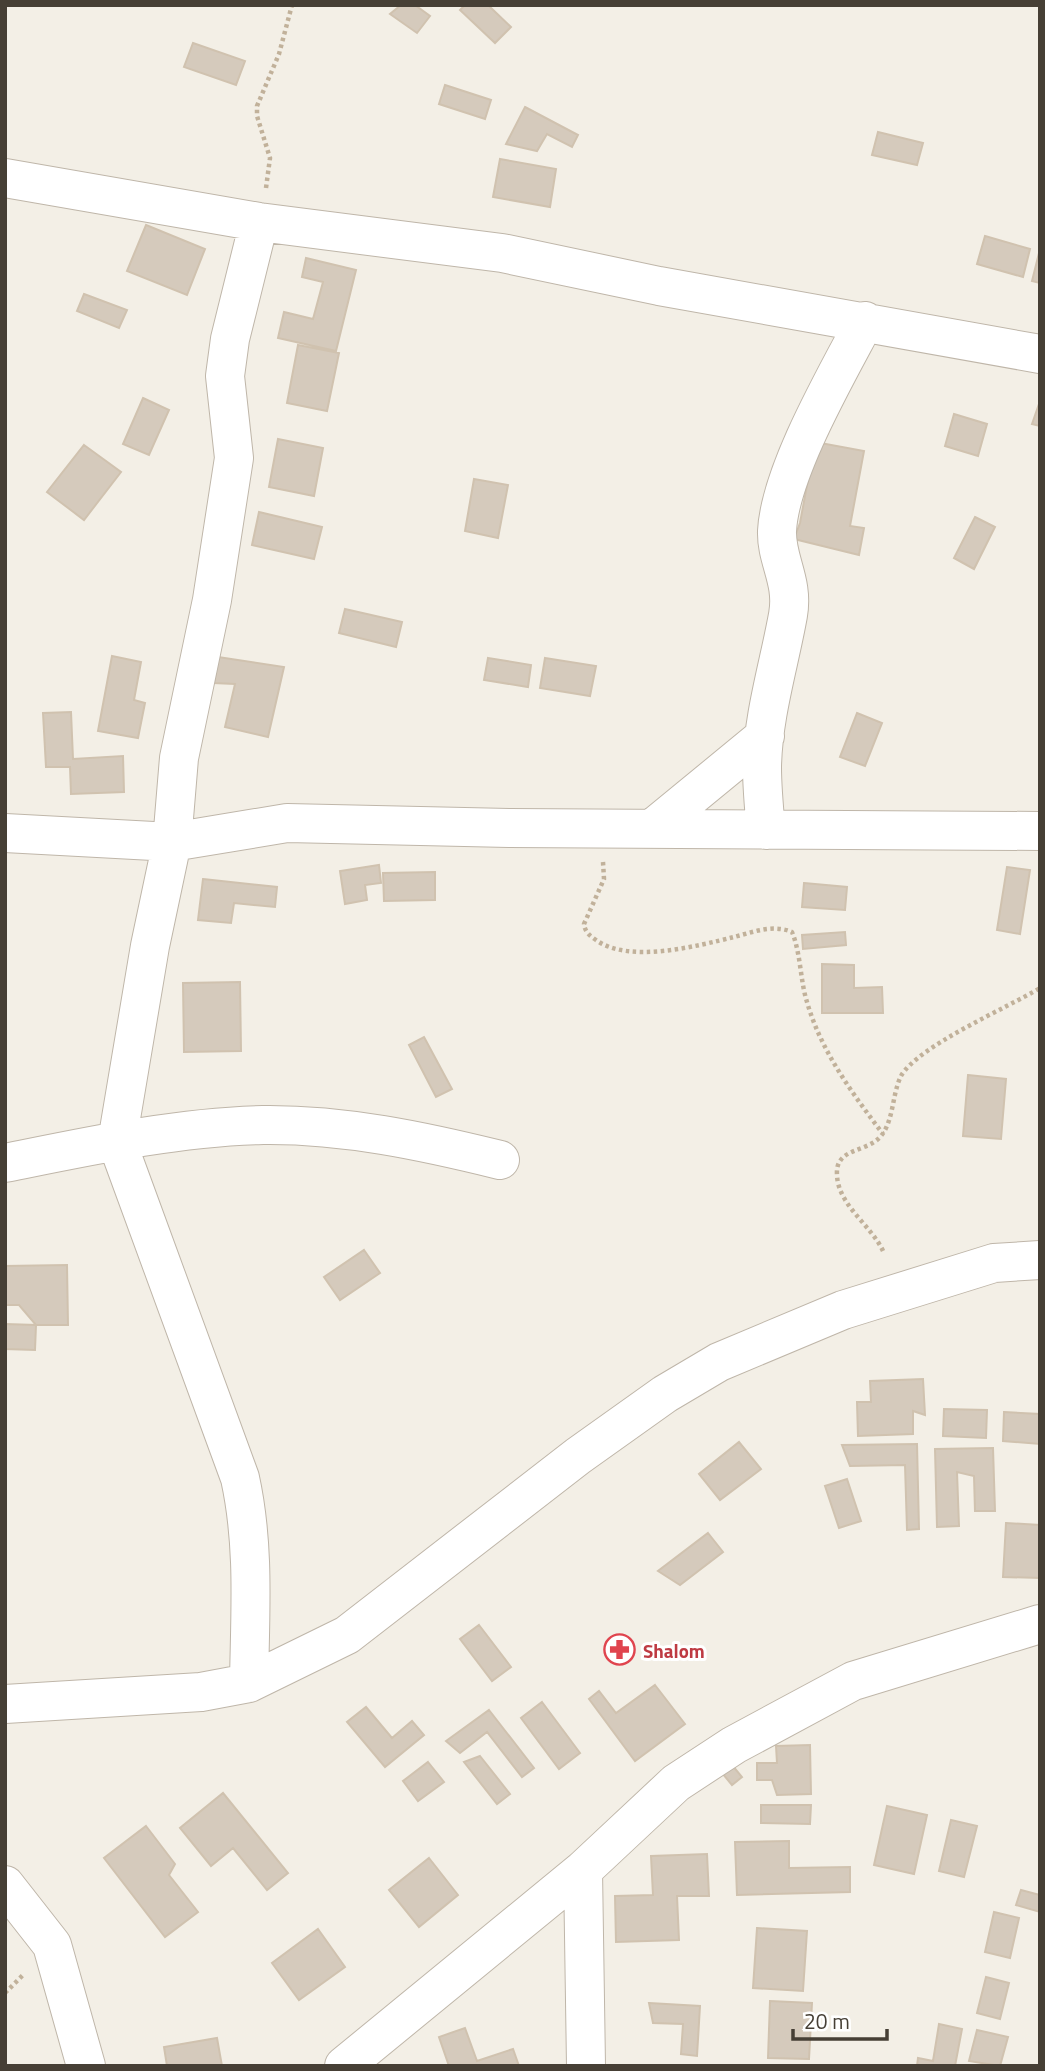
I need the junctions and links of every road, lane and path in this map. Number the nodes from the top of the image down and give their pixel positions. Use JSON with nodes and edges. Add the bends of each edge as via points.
{"nodes":[{"id":1,"x":292,"y":5,"type":"edge"},
{"id":2,"x":5,"y":178,"type":"edge"},
{"id":3,"x":259,"y":222,"type":"junction"},
{"id":4,"x":865,"y":321,"type":"junction"},
{"id":5,"x":1040,"y":354,"type":"edge"},
{"id":6,"x":765,"y":736,"type":"junction"},
{"id":7,"x":601,"y":827,"type":"junction"},
{"id":8,"x":653,"y":828,"type":"junction"},
{"id":9,"x":766,"y":830,"type":"junction"},
{"id":10,"x":1040,"y":831,"type":"edge"},
{"id":11,"x":5,"y":832,"type":"edge"},
{"id":12,"x":172,"y":842,"type":"junction"},
{"id":13,"x":1040,"y":988,"type":"edge"},
{"id":14,"x":883,"y":1134,"type":"junction"},
{"id":15,"x":117,"y":1142,"type":"junction"},
{"id":16,"x":500,"y":1160,"type":"dead end"},
{"id":17,"x":5,"y":1163,"type":"edge"},
{"id":18,"x":883,"y":1251,"type":"dead end"},
{"id":19,"x":1040,"y":1260,"type":"edge"},
{"id":20,"x":1040,"y":1624,"type":"edge"},
{"id":21,"x":249,"y":1684,"type":"junction"},
{"id":22,"x":5,"y":1704,"type":"edge"},
{"id":23,"x":583,"y":1870,"type":"junction"},
{"id":24,"x":5,"y":1885,"type":"edge"},
{"id":25,"x":86,"y":2066,"type":"edge"},
{"id":26,"x":344,"y":2066,"type":"edge"},
{"id":27,"x":586,"y":2066,"type":"edge"}],
"edges":[{"from":1,"to":3,"type":"path","via":[[279,54],[257,106],[270,158]]},
{"from":2,"to":3,"type":"street"},
{"from":3,"to":4,"type":"street","via":[[502,253],[659,286]]},
{"from":3,"to":12,"type":"street","via":[[232,327],[225,376],[233,458],[212,600],[179,758]]},
{"from":4,"to":5,"type":"street"},
{"from":4,"to":6,"type":"street","via":[[826,394],[793,472],[779,521],[777,534],[789,599]]},
{"from":6,"to":8,"type":"street"},
{"from":6,"to":9,"type":"street"},
{"from":7,"to":8,"type":"street"},
{"from":7,"to":12,"type":"street","via":[[287,823]]},
{"from":7,"to":14,"type":"path","via":[[604,879],[584,920],[587,933],[602,944],[638,952],[760,930],[792,932],[813,1020],[844,1081]]},
{"from":8,"to":9,"type":"street"},
{"from":9,"to":10,"type":"street"},
{"from":11,"to":12,"type":"street"},
{"from":12,"to":15,"type":"street"},
{"from":13,"to":14,"type":"path","via":[[913,1062],[902,1075]]},
{"from":14,"to":18,"type":"path","via":[[842,1157],[837,1177],[848,1204]]},
{"from":15,"to":16,"type":"street","via":[[264,1125],[346,1130],[432,1143]]},
{"from":15,"to":17,"type":"street"},
{"from":15,"to":21,"type":"street","via":[[240,1478],[251,1554]]},
{"from":19,"to":21,"type":"street","via":[[994,1263],[855,1306],[719,1362],[578,1456],[347,1634]]},
{"from":20,"to":23,"type":"street","via":[[853,1681],[734,1745],[676,1783]]},
{"from":21,"to":22,"type":"street","via":[[201,1692]]},
{"from":23,"to":26,"type":"street"},
{"from":23,"to":27,"type":"street"},
{"from":24,"to":25,"type":"street","via":[[52,1945]]}]}
